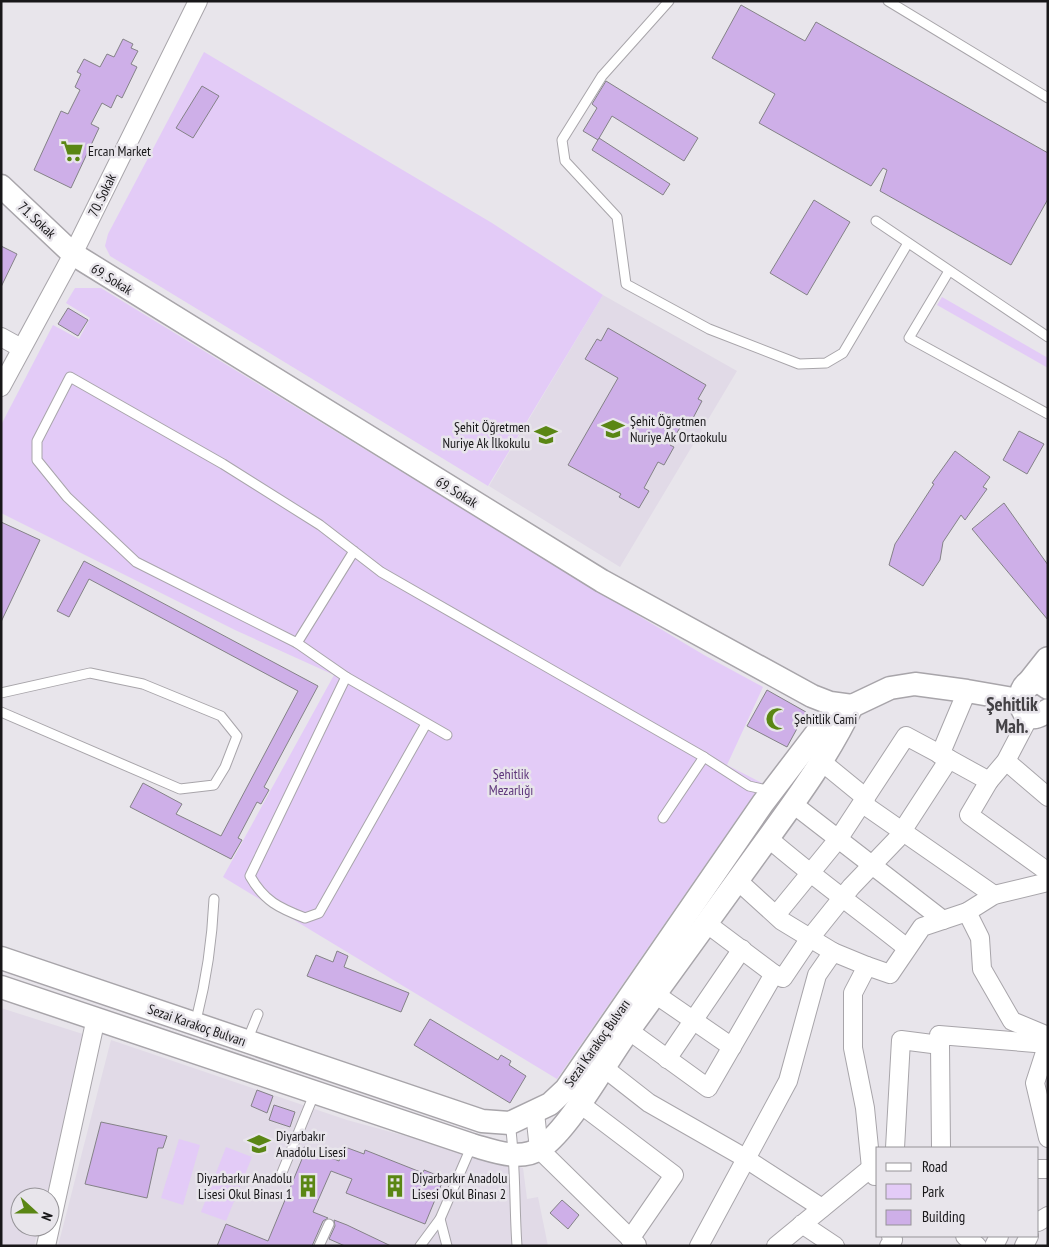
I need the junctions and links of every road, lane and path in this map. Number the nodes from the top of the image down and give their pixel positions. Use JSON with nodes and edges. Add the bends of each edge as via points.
{"nodes":[{"id":1,"x":198,"y":1,"type":"edge"},
{"id":2,"x":669,"y":1,"type":"edge"},
{"id":3,"x":888,"y":1,"type":"edge"},
{"id":4,"x":1048,"y":98,"type":"edge"},
{"id":5,"x":1,"y":186,"type":"edge"},
{"id":6,"x":876,"y":221,"type":"dead end"},
{"id":7,"x":908,"y":243,"type":"junction"},
{"id":8,"x":73,"y":254,"type":"junction"},
{"id":9,"x":949,"y":271,"type":"junction"},
{"id":10,"x":1048,"y":336,"type":"edge"},
{"id":11,"x":1,"y":337,"type":"edge"},
{"id":12,"x":22,"y":348,"type":"junction"},
{"id":13,"x":1,"y":386,"type":"edge"},
{"id":14,"x":1048,"y":414,"type":"edge"},
{"id":15,"x":354,"y":551,"type":"junction"},
{"id":16,"x":297,"y":643,"type":"junction"},
{"id":17,"x":1048,"y":660,"type":"edge"},
{"id":18,"x":346,"y":677,"type":"junction"},
{"id":19,"x":967,"y":691,"type":"junction"},
{"id":20,"x":1,"y":693,"type":"edge"},
{"id":21,"x":1036,"y":705,"type":"edge"},
{"id":22,"x":852,"y":706,"type":"junction"},
{"id":23,"x":1,"y":712,"type":"edge"},
{"id":24,"x":426,"y":724,"type":"junction"},
{"id":25,"x":448,"y":735,"type":"dead end"},
{"id":26,"x":704,"y":757,"type":"junction"},
{"id":27,"x":944,"y":757,"type":"junction"},
{"id":28,"x":1006,"y":761,"type":"junction"},
{"id":29,"x":822,"y":762,"type":"junction"},
{"id":30,"x":989,"y":781,"type":"junction"},
{"id":31,"x":771,"y":792,"type":"junction"},
{"id":32,"x":1048,"y":797,"type":"edge"},
{"id":33,"x":865,"y":801,"type":"junction"},
{"id":34,"x":793,"y":804,"type":"junction"},
{"id":35,"x":663,"y":818,"type":"dead end"},
{"id":36,"x":901,"y":832,"type":"junction"},
{"id":37,"x":768,"y":838,"type":"junction"},
{"id":38,"x":839,"y":838,"type":"junction"},
{"id":39,"x":873,"y":864,"type":"junction"},
{"id":40,"x":1048,"y":872,"type":"edge"},
{"id":41,"x":809,"y":874,"type":"junction"},
{"id":42,"x":738,"y":881,"type":"junction"},
{"id":43,"x":1048,"y":882,"type":"edge"},
{"id":44,"x":994,"y":895,"type":"junction"},
{"id":45,"x":843,"y":897,"type":"junction"},
{"id":46,"x":214,"y":899,"type":"dead end"},
{"id":47,"x":967,"y":912,"type":"junction"},
{"id":48,"x":776,"y":915,"type":"junction"},
{"id":49,"x":943,"y":920,"type":"junction"},
{"id":50,"x":706,"y":923,"type":"junction"},
{"id":51,"x":810,"y":938,"type":"junction"},
{"id":52,"x":908,"y":948,"type":"junction"},
{"id":53,"x":742,"y":949,"type":"junction"},
{"id":54,"x":833,"y":952,"type":"junction"},
{"id":55,"x":1,"y":958,"type":"edge"},
{"id":56,"x":866,"y":966,"type":"junction"},
{"id":57,"x":774,"y":974,"type":"junction"},
{"id":58,"x":1,"y":988,"type":"edge"},
{"id":59,"x":655,"y":994,"type":"junction"},
{"id":60,"x":258,"y":1014,"type":"dead end"},
{"id":61,"x":96,"y":1018,"type":"junction"},
{"id":62,"x":694,"y":1020,"type":"junction"},
{"id":63,"x":195,"y":1024,"type":"junction"},
{"id":64,"x":628,"y":1030,"type":"junction"},
{"id":65,"x":1048,"y":1036,"type":"edge"},
{"id":66,"x":247,"y":1042,"type":"junction"},
{"id":67,"x":940,"y":1044,"type":"junction"},
{"id":68,"x":1047,"y":1044,"type":"edge"},
{"id":69,"x":732,"y":1048,"type":"junction"},
{"id":70,"x":667,"y":1058,"type":"junction"},
{"id":71,"x":603,"y":1067,"type":"junction"},
{"id":72,"x":316,"y":1092,"type":"junction"},
{"id":73,"x":579,"y":1103,"type":"junction"},
{"id":74,"x":535,"y":1113,"type":"junction"},
{"id":75,"x":510,"y":1123,"type":"junction"},
{"id":76,"x":1048,"y":1138,"type":"edge"},
{"id":77,"x":472,"y":1145,"type":"junction"},
{"id":78,"x":895,"y":1147,"type":"edge"},
{"id":79,"x":941,"y":1147,"type":"edge"},
{"id":80,"x":539,"y":1149,"type":"junction"},
{"id":81,"x":515,"y":1156,"type":"junction"},
{"id":82,"x":745,"y":1158,"type":"junction"},
{"id":83,"x":281,"y":1175,"type":"dead end"},
{"id":84,"x":876,"y":1176,"type":"edge"},
{"id":85,"x":822,"y":1208,"type":"junction"},
{"id":86,"x":440,"y":1219,"type":"junction"},
{"id":87,"x":329,"y":1224,"type":"dead end"},
{"id":88,"x":802,"y":1224,"type":"junction"},
{"id":89,"x":966,"y":1237,"type":"edge"},
{"id":90,"x":634,"y":1242,"type":"edge"},
{"id":91,"x":46,"y":1246,"type":"edge"},
{"id":92,"x":319,"y":1246,"type":"edge"},
{"id":93,"x":420,"y":1246,"type":"edge"},
{"id":94,"x":447,"y":1246,"type":"edge"},
{"id":95,"x":517,"y":1246,"type":"edge"},
{"id":96,"x":699,"y":1246,"type":"edge"},
{"id":97,"x":776,"y":1246,"type":"edge"},
{"id":98,"x":835,"y":1246,"type":"edge"},
{"id":99,"x":977,"y":1246,"type":"edge"}],
"edges":[{"from":1,"to":8,"type":"street","name":"70. Sokak"},
{"from":2,"to":7,"type":"lane","via":[[602,76],[562,140],[565,161],[617,217],[626,284],[709,329],[748,345],[798,364],[826,363],[843,353]]},
{"from":3,"to":4,"type":"lane"},
{"from":5,"to":8,"type":"street","name":"71. Sokak"},
{"from":6,"to":7,"type":"lane"},
{"from":7,"to":9,"type":"lane"},
{"from":8,"to":12,"type":"street","name":"70. Sokak"},
{"from":8,"to":22,"type":"street","name":"69. Sokak","via":[[602,581],[812,696]]},
{"from":9,"to":10,"type":"lane"},
{"from":9,"to":14,"type":"lane","via":[[909,338]]},
{"from":11,"to":12,"type":"street"},
{"from":12,"to":13,"type":"street","name":"70. Sokak"},
{"from":15,"to":16,"type":"lane"},
{"from":15,"to":16,"type":"lane","via":[[320,525],[223,464],[70,377],[37,441],[37,460],[67,497],[136,562]]},
{"from":15,"to":26,"type":"lane","via":[[381,572]]},
{"from":16,"to":18,"type":"lane"},
{"from":17,"to":21,"type":"main road"},
{"from":18,"to":24,"type":"lane"},
{"from":18,"to":24,"type":"lane","via":[[250,876],[260,893],[286,910],[305,918],[318,913]]},
{"from":19,"to":21,"type":"street","name":"Sezai Karakoç Bulvarı"},
{"from":19,"to":22,"type":"street","name":"Sezai Karakoç Bulvarı","via":[[916,684],[890,688]]},
{"from":19,"to":27,"type":"street"},
{"from":20,"to":23,"type":"lane","via":[[90,673],[143,684],[221,716],[237,736],[214,785],[180,789]]},
{"from":21,"to":28,"type":"street"},
{"from":22,"to":29,"type":"street"},
{"from":22,"to":31,"type":"street","name":"Sezai Karakoç Bulvarı","via":[[818,731]]},
{"from":24,"to":25,"type":"lane"},
{"from":26,"to":31,"type":"lane","via":[[749,786]]},
{"from":26,"to":35,"type":"lane"},
{"from":27,"to":30,"type":"street"},
{"from":27,"to":33,"type":"street","via":[[906,736]]},
{"from":27,"to":36,"type":"street"},
{"from":28,"to":30,"type":"street"},
{"from":28,"to":32,"type":"street"},
{"from":29,"to":33,"type":"street"},
{"from":29,"to":34,"type":"street"},
{"from":30,"to":40,"type":"street","via":[[969,815]]},
{"from":31,"to":74,"type":"street","name":"Sezai Karakoç Bulvarı","via":[[566,1089]]},
{"from":33,"to":36,"type":"street"},
{"from":33,"to":38,"type":"street"},
{"from":34,"to":37,"type":"street"},
{"from":34,"to":38,"type":"street"},
{"from":36,"to":39,"type":"street"},
{"from":36,"to":44,"type":"street"},
{"from":37,"to":41,"type":"street"},
{"from":37,"to":42,"type":"street"},
{"from":38,"to":39,"type":"street"},
{"from":38,"to":41,"type":"street"},
{"from":39,"to":45,"type":"street"},
{"from":39,"to":49,"type":"street"},
{"from":41,"to":45,"type":"street"},
{"from":41,"to":48,"type":"street"},
{"from":42,"to":48,"type":"street"},
{"from":42,"to":50,"type":"street"},
{"from":43,"to":44,"type":"street"},
{"from":44,"to":47,"type":"street"},
{"from":45,"to":51,"type":"street"},
{"from":45,"to":52,"type":"street"},
{"from":46,"to":63,"type":"lane","via":[[213,934]]},
{"from":47,"to":49,"type":"street"},
{"from":47,"to":65,"type":"street","via":[[980,938],[982,969],[1012,1021]]},
{"from":48,"to":51,"type":"street"},
{"from":49,"to":52,"type":"street","via":[[922,927]]},
{"from":50,"to":53,"type":"street"},
{"from":50,"to":59,"type":"street"},
{"from":51,"to":54,"type":"street"},
{"from":51,"to":57,"type":"street","via":[[783,978]]},
{"from":52,"to":56,"type":"street","via":[[890,974]]},
{"from":53,"to":57,"type":"street"},
{"from":53,"to":62,"type":"street"},
{"from":54,"to":56,"type":"street"},
{"from":54,"to":82,"type":"street","via":[[817,975],[788,1081]]},
{"from":55,"to":63,"type":"street","name":"Sezai Karakoç Bulvarı"},
{"from":56,"to":84,"type":"street","via":[[853,993],[853,1048]]},
{"from":57,"to":69,"type":"street"},
{"from":58,"to":61,"type":"street"},
{"from":59,"to":62,"type":"street"},
{"from":59,"to":64,"type":"street"},
{"from":60,"to":66,"type":"lane"},
{"from":61,"to":72,"type":"street"},
{"from":61,"to":91,"type":"street"},
{"from":62,"to":69,"type":"street"},
{"from":62,"to":70,"type":"street"},
{"from":63,"to":66,"type":"street","name":"Sezai Karakoç Bulvarı"},
{"from":64,"to":70,"type":"street"},
{"from":64,"to":71,"type":"street"},
{"from":66,"to":75,"type":"street","name":"Sezai Karakoç Bulvarı","via":[[482,1120]]},
{"from":67,"to":68,"type":"street","via":[[939,1036]]},
{"from":67,"to":78,"type":"street","via":[[902,1040]]},
{"from":67,"to":79,"type":"street"},
{"from":68,"to":76,"type":"street","via":[[1035,1083]]},
{"from":69,"to":70,"type":"street","via":[[708,1088]]},
{"from":71,"to":73,"type":"street"},
{"from":71,"to":82,"type":"street","via":[[649,1103]]},
{"from":72,"to":77,"type":"street"},
{"from":72,"to":83,"type":"lane"},
{"from":73,"to":80,"type":"street","via":[[552,1138]]},
{"from":73,"to":90,"type":"street","via":[[674,1175]]},
{"from":74,"to":75,"type":"street","name":"Sezai Karakoç Bulvarı"},
{"from":74,"to":80,"type":"street"},
{"from":75,"to":81,"type":"lane"},
{"from":77,"to":81,"type":"street"},
{"from":77,"to":86,"type":"lane"},
{"from":80,"to":81,"type":"street"},
{"from":80,"to":90,"type":"street"},
{"from":81,"to":95,"type":"lane"},
{"from":82,"to":85,"type":"street"},
{"from":82,"to":96,"type":"street"},
{"from":84,"to":85,"type":"street"},
{"from":85,"to":88,"type":"street"},
{"from":86,"to":93,"type":"lane"},
{"from":86,"to":94,"type":"lane"},
{"from":87,"to":92,"type":"lane"},
{"from":88,"to":97,"type":"street"},
{"from":88,"to":98,"type":"street"},
{"from":89,"to":99,"type":"street"}]}
